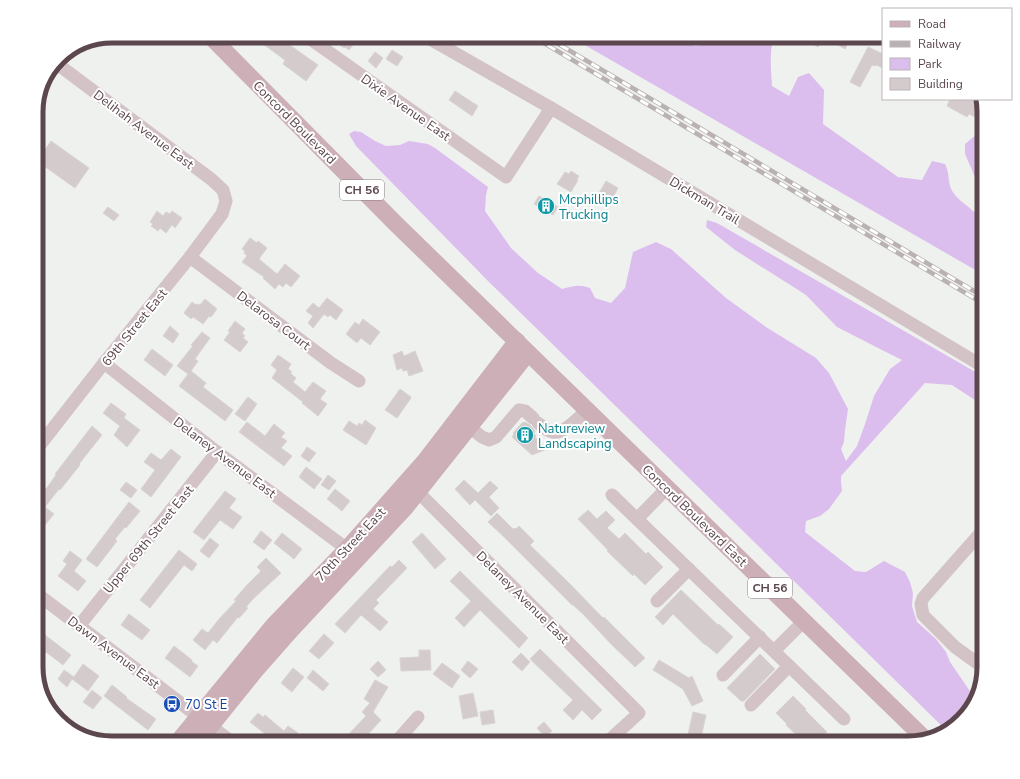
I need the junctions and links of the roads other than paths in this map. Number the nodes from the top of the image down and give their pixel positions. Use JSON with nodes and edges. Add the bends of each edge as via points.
{"nodes":[{"id":1,"x":217,"y":43,"type":"edge"},
{"id":2,"x":316,"y":43,"type":"edge"},
{"id":3,"x":437,"y":43,"type":"edge"},
{"id":4,"x":61,"y":66,"type":"edge"},
{"id":5,"x":551,"y":108,"type":"junction"},
{"id":6,"x":226,"y":201,"type":"joint"},
{"id":7,"x":190,"y":257,"type":"junction"},
{"id":8,"x":523,"y":347,"type":"junction"},
{"id":9,"x":104,"y":363,"type":"junction"},
{"id":10,"x":977,"y":363,"type":"edge"},
{"id":11,"x":359,"y":381,"type":"dead end"},
{"id":12,"x":587,"y":410,"type":"junction"},
{"id":13,"x":464,"y":422,"type":"junction"},
{"id":14,"x":43,"y":441,"type":"edge"},
{"id":15,"x":218,"y":452,"type":"junction"},
{"id":16,"x":412,"y":487,"type":"junction"},
{"id":17,"x":667,"y":488,"type":"junction"},
{"id":18,"x":612,"y":495,"type":"dead end"},
{"id":19,"x":637,"y":519,"type":"junction"},
{"id":20,"x":977,"y":537,"type":"edge"},
{"id":21,"x":346,"y":549,"type":"junction"},
{"id":22,"x":689,"y":569,"type":"junction"},
{"id":23,"x":43,"y":598,"type":"edge"},
{"id":24,"x":657,"y":601,"type":"dead end"},
{"id":25,"x":804,"y":621,"type":"junction"},
{"id":26,"x":79,"y":626,"type":"junction"},
{"id":27,"x":760,"y":637,"type":"junction"},
{"id":28,"x":774,"y":651,"type":"junction"},
{"id":29,"x":977,"y":663,"type":"edge"},
{"id":30,"x":789,"y":666,"type":"junction"},
{"id":31,"x":723,"y":675,"type":"dead end"},
{"id":32,"x":751,"y":705,"type":"dead end"},
{"id":33,"x":418,"y":717,"type":"dead end"},
{"id":34,"x":844,"y":719,"type":"dead end"},
{"id":35,"x":205,"y":721,"type":"junction"},
{"id":36,"x":921,"y":735,"type":"edge"},
{"id":37,"x":186,"y":736,"type":"edge"},
{"id":38,"x":200,"y":736,"type":"edge"},
{"id":39,"x":224,"y":736,"type":"edge"},
{"id":40,"x":401,"y":736,"type":"edge"},
{"id":41,"x":614,"y":736,"type":"edge"}],
"edges":[{"from":1,"to":8,"type":"main road","name":"Concord Boulevard","number":"CH 56","via":[[395,223]]},
{"from":2,"to":5,"type":"street","name":"Dixie Avenue East","via":[[506,177]]},
{"from":3,"to":5,"type":"street","name":"Dickman Trail"},
{"from":4,"to":6,"type":"street","name":"Delihah Avenue East","via":[[211,179],[223,190]]},
{"from":5,"to":10,"type":"street","name":"Dickman Trail"},
{"from":6,"to":7,"type":"street","name":"69th Street East","via":[[222,214]]},
{"from":7,"to":9,"type":"street","name":"69th Street East"},
{"from":7,"to":11,"type":"street","name":"Delarosa Court","via":[[331,363]]},
{"from":8,"to":12,"type":"main road","name":"Concord Boulevard East","number":"CH 56"},
{"from":8,"to":13,"type":"main road","name":"70th Street East"},
{"from":9,"to":14,"type":"street","name":"69th Street East"},
{"from":9,"to":15,"type":"street","name":"Delaney Avenue East"},
{"from":12,"to":13,"type":"street","via":[[561,432],[553,433],[525,411],[519,410],[496,437],[489,440]]},
{"from":12,"to":17,"type":"main road","name":"Concord Boulevard East","number":"CH 56"},
{"from":13,"to":16,"type":"main road","name":"70th Street East","via":[[425,461]]},
{"from":15,"to":21,"type":"street","name":"Delaney Avenue East"},
{"from":15,"to":26,"type":"street","name":"Upper 69th Street East"},
{"from":16,"to":21,"type":"main road","name":"70th Street East"},
{"from":16,"to":35,"type":"main road","name":"70th Street East","via":[[405,508],[255,671]]},
{"from":16,"to":41,"type":"street","name":"Delaney Avenue East","via":[[639,713]]},
{"from":17,"to":19,"type":"street"},
{"from":17,"to":25,"type":"main road","name":"Concord Boulevard East","number":"CH 56"},
{"from":18,"to":19,"type":"street"},
{"from":19,"to":22,"type":"street"},
{"from":20,"to":29,"type":"street","via":[[923,598],[921,604],[923,615],[955,647]]},
{"from":21,"to":35,"type":"main road","name":"70th Street East","via":[[273,626]]},
{"from":22,"to":24,"type":"street"},
{"from":22,"to":27,"type":"street"},
{"from":23,"to":26,"type":"street","name":"Dawn Avenue East"},
{"from":25,"to":28,"type":"street"},
{"from":25,"to":36,"type":"main road","name":"Concord Boulevard East","number":"CH 56"},
{"from":26,"to":35,"type":"street","name":"Dawn Avenue East"},
{"from":27,"to":28,"type":"street"},
{"from":27,"to":31,"type":"street"},
{"from":28,"to":30,"type":"street"},
{"from":30,"to":32,"type":"street"},
{"from":30,"to":34,"type":"street"},
{"from":33,"to":40,"type":"street"},
{"from":35,"to":37,"type":"main road","name":"70th Street East"},
{"from":35,"to":38,"type":"main road","name":"70th Street East"},
{"from":35,"to":39,"type":"street","name":"Dawn Avenue East"}]}
